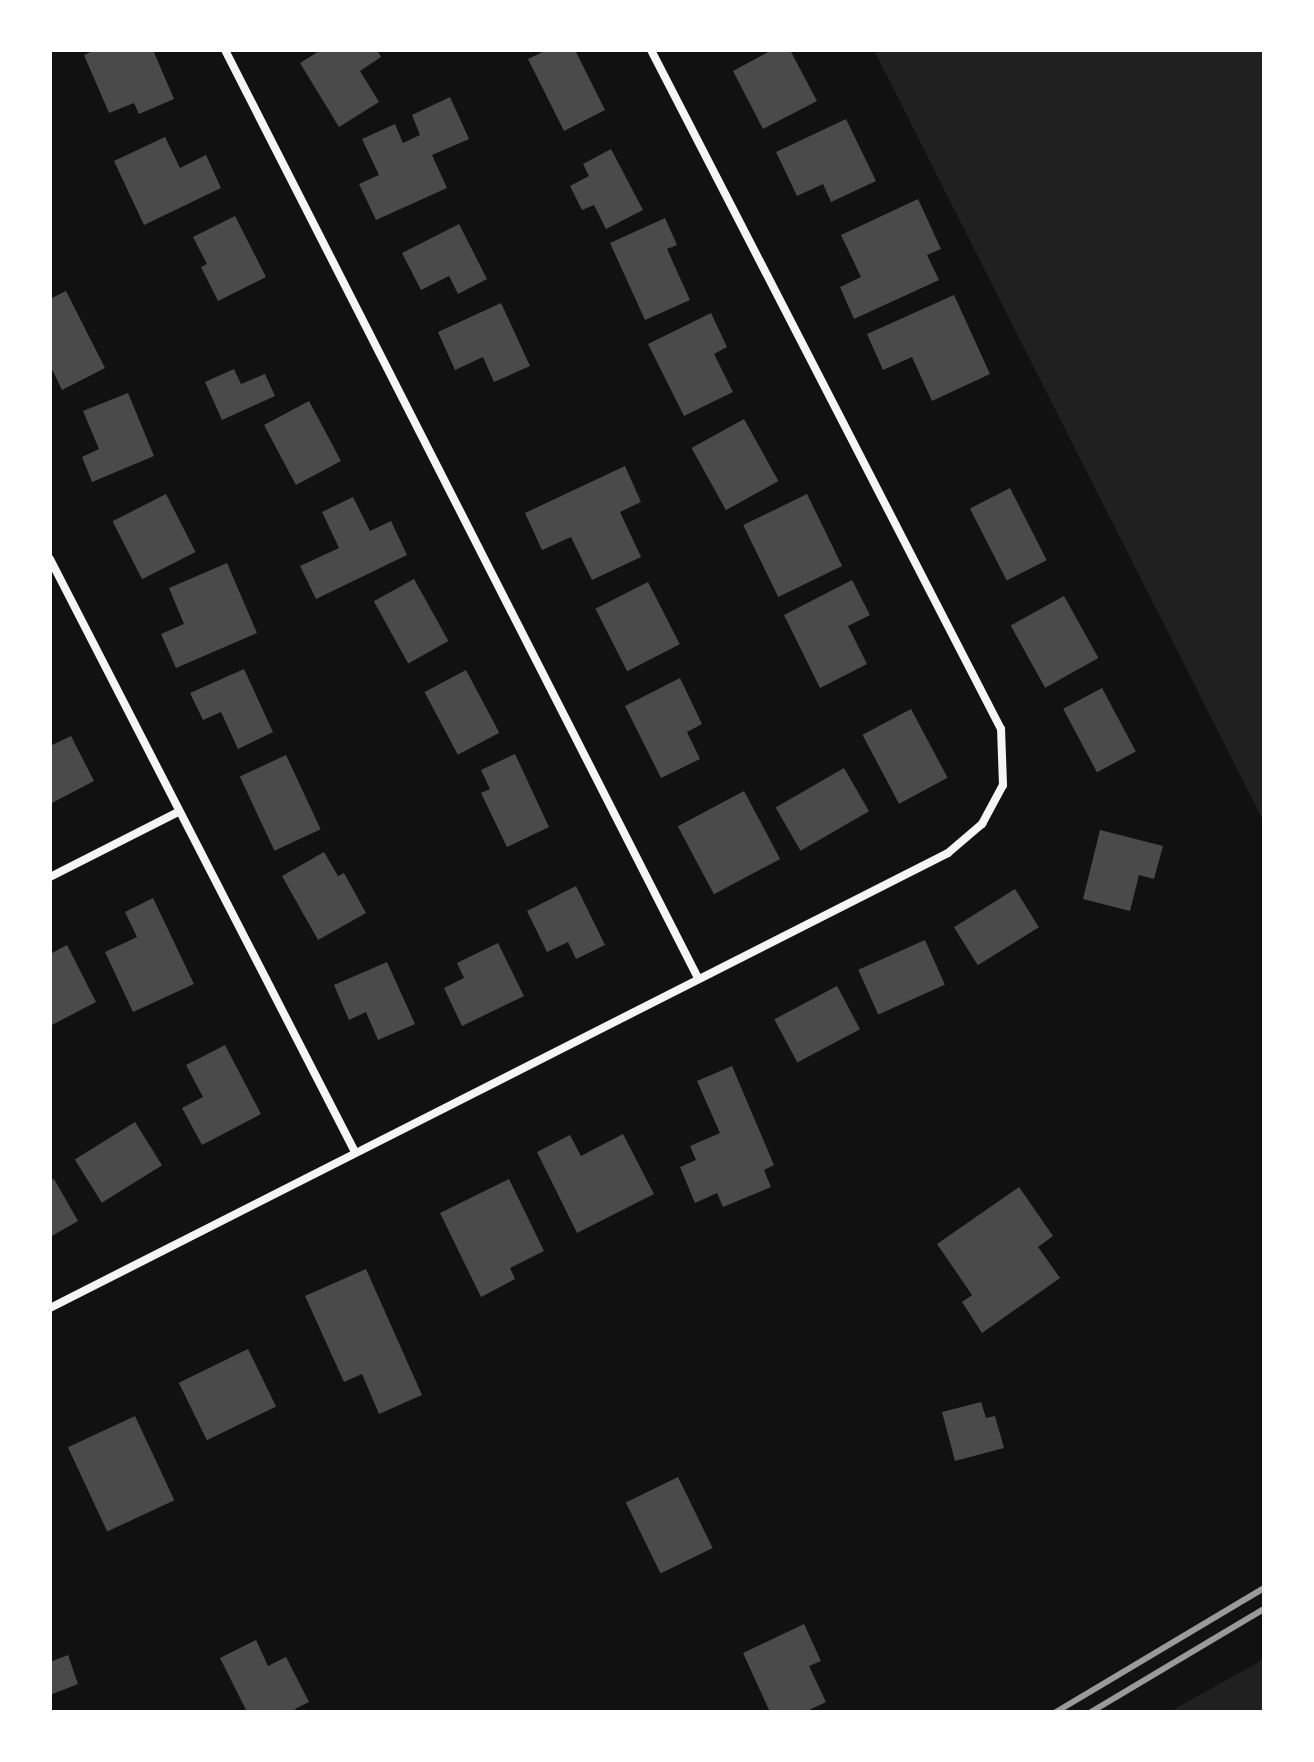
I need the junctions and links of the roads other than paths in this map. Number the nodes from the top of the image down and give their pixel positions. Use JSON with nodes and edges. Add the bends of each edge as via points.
{"nodes":[{"id":1,"x":225,"y":50,"type":"edge"},
{"id":2,"x":651,"y":50,"type":"edge"},
{"id":3,"x":50,"y":559,"type":"edge"},
{"id":4,"x":178,"y":812,"type":"junction"},
{"id":5,"x":50,"y":877,"type":"edge"},
{"id":6,"x":698,"y":978,"type":"junction"},
{"id":7,"x":355,"y":1152,"type":"junction"},
{"id":8,"x":50,"y":1308,"type":"edge"}],
"edges":[{"from":1,"to":6,"type":"street"},
{"from":2,"to":6,"type":"street","via":[[1001,729],[1003,785],[982,824],[948,853]]},
{"from":3,"to":4,"type":"street"},
{"from":4,"to":5,"type":"street"},
{"from":4,"to":7,"type":"street"},
{"from":6,"to":7,"type":"street"},
{"from":7,"to":8,"type":"street"}]}
